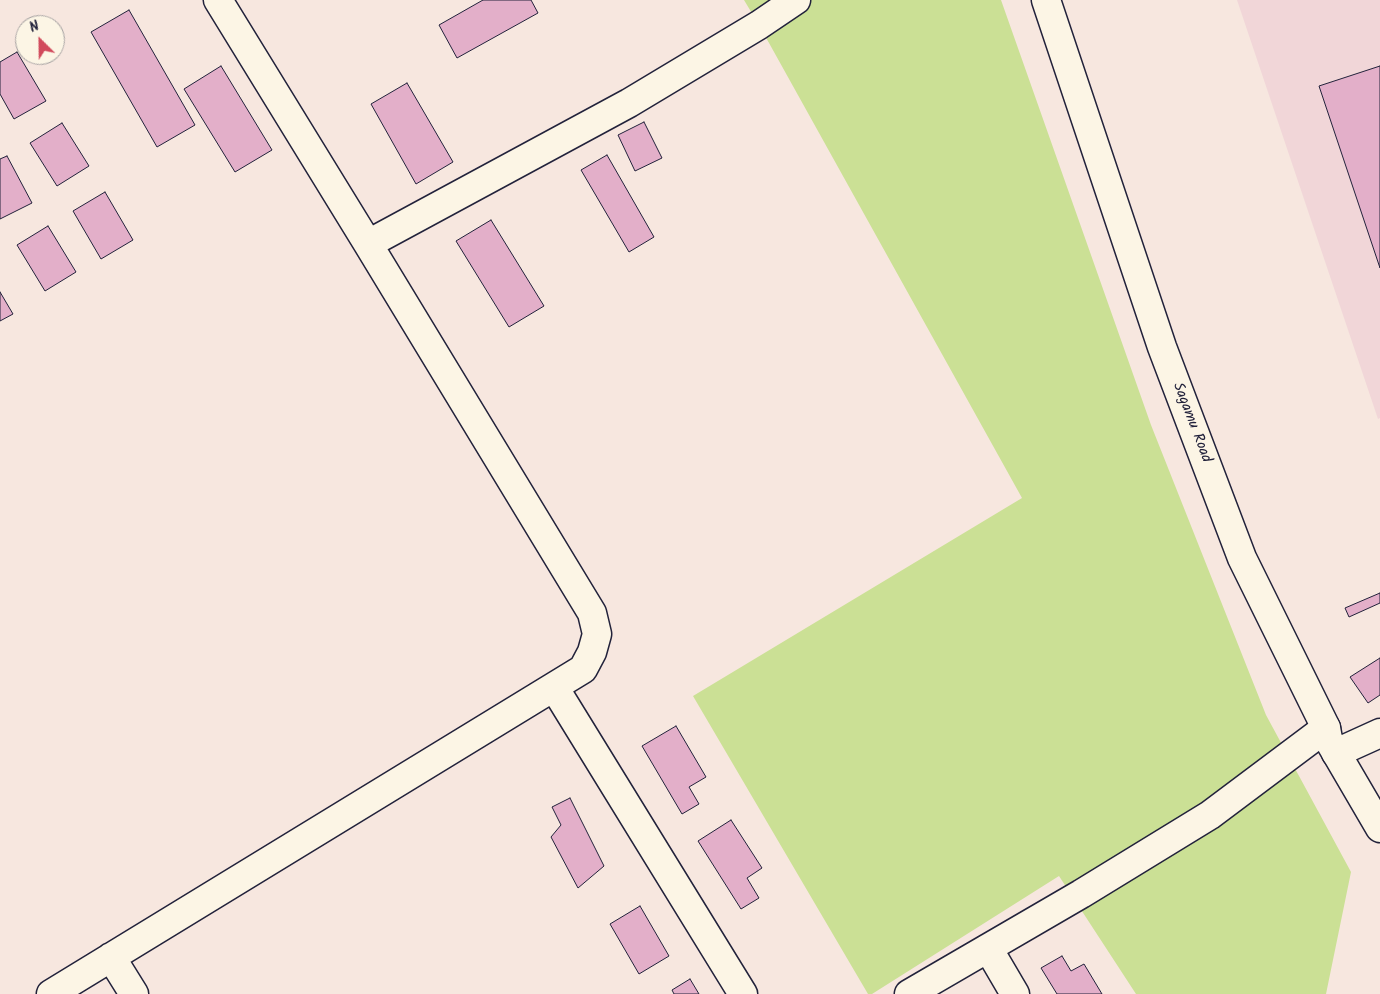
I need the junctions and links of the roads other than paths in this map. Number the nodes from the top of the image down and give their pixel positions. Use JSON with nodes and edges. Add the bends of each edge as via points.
{"nodes":[{"id":1,"x":218,"y":0,"type":"edge"},
{"id":2,"x":796,"y":0,"type":"edge"},
{"id":3,"x":1046,"y":0,"type":"edge"},
{"id":4,"x":368,"y":244,"type":"junction"},
{"id":5,"x":554,"y":687,"type":"junction"},
{"id":6,"x":1326,"y":728,"type":"junction"},
{"id":7,"x":1380,"y":733,"type":"edge"},
{"id":8,"x":1336,"y":753,"type":"junction"},
{"id":9,"x":1380,"y":828,"type":"edge"},
{"id":10,"x":988,"y":948,"type":"junction"},
{"id":11,"x":111,"y":957,"type":"junction"},
{"id":12,"x":51,"y":994,"type":"edge"},
{"id":13,"x":134,"y":994,"type":"edge"},
{"id":14,"x":743,"y":994,"type":"edge"},
{"id":15,"x":909,"y":994,"type":"edge"},
{"id":16,"x":1015,"y":994,"type":"edge"}],
"edges":[{"from":1,"to":4,"type":"main road"},
{"from":2,"to":4,"type":"main road","via":[[629,103]]},
{"from":3,"to":6,"type":"main road","name":"Sagamu Road","via":[[1162,347],[1242,558]]},
{"from":4,"to":5,"type":"main road","via":[[592,613],[597,634],[592,652],[583,669]]},
{"from":5,"to":11,"type":"main road"},
{"from":5,"to":14,"type":"main road"},
{"from":6,"to":8,"type":"main road","name":"Sagamu Road"},
{"from":6,"to":10,"type":"main road","via":[[1210,814]]},
{"from":7,"to":8,"type":"main road"},
{"from":8,"to":9,"type":"main road","name":"Sagamu Road"},
{"from":10,"to":15,"type":"main road"},
{"from":10,"to":16,"type":"main road"},
{"from":11,"to":12,"type":"main road"},
{"from":11,"to":13,"type":"main road"}]}
